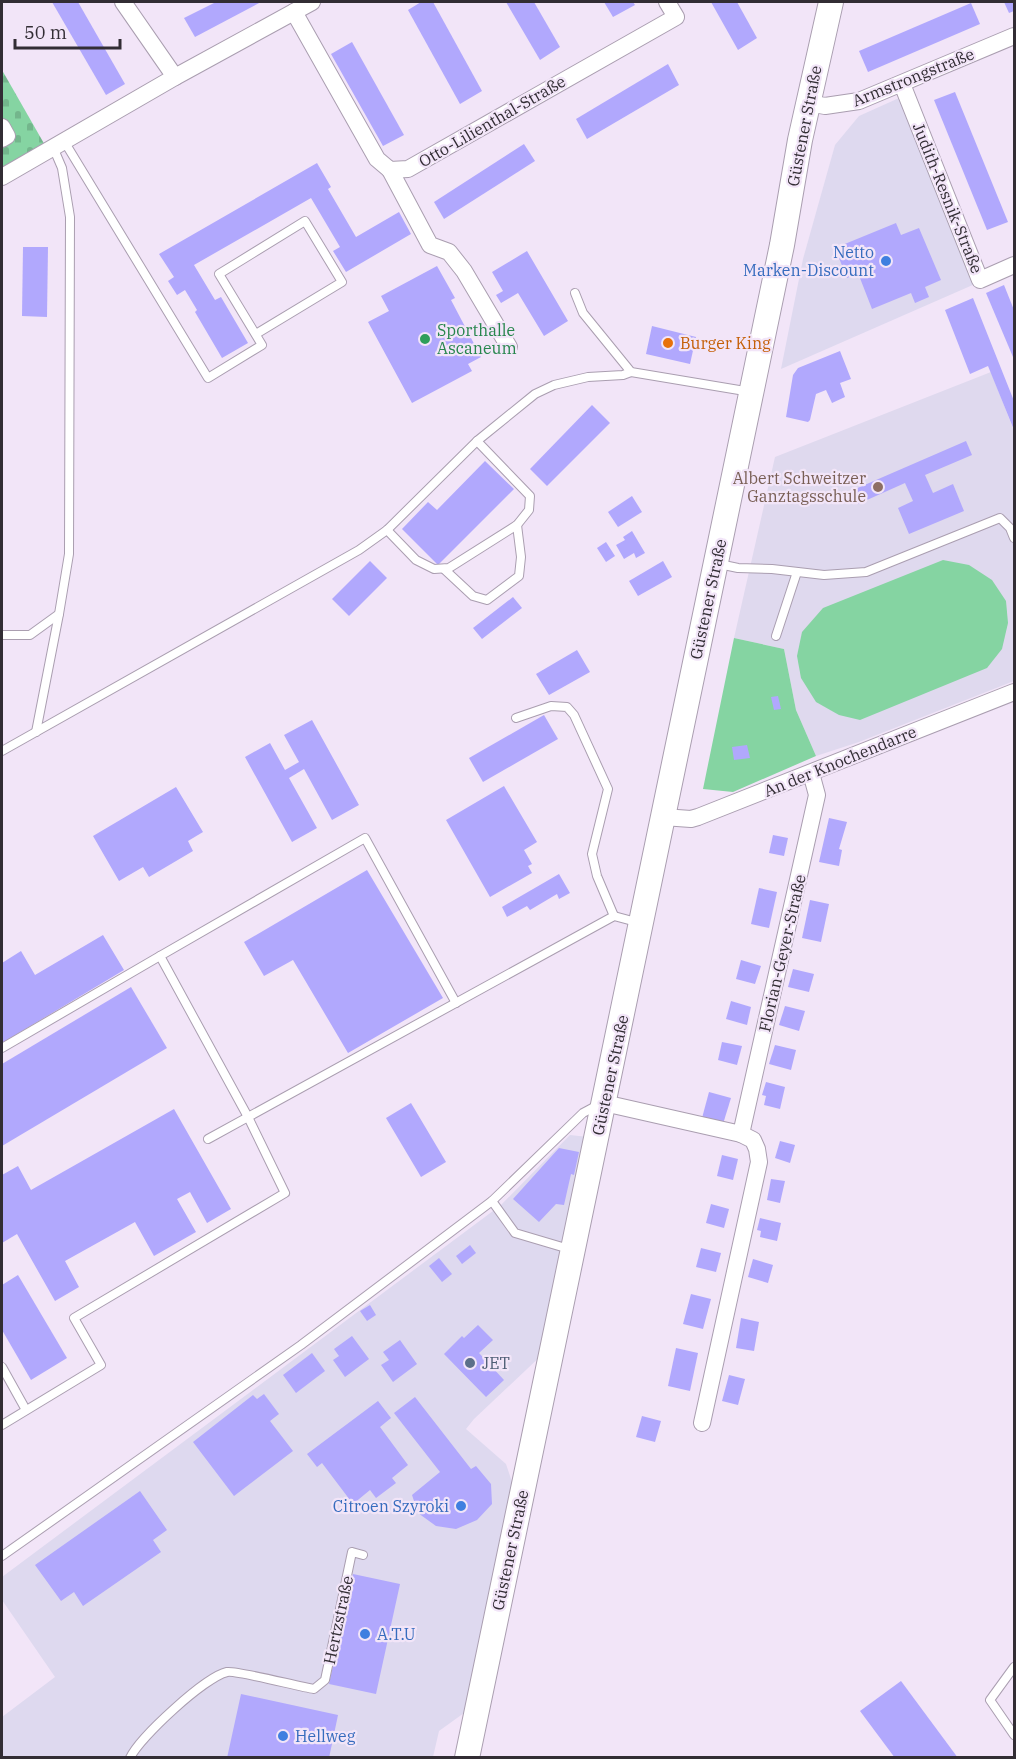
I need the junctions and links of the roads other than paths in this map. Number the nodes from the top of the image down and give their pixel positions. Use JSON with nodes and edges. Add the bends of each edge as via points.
{"nodes":[{"id":1,"x":123,"y":2,"type":"edge"},
{"id":2,"x":312,"y":2,"type":"edge"},
{"id":3,"x":667,"y":2,"type":"edge"},
{"id":4,"x":831,"y":2,"type":"edge"},
{"id":5,"x":294,"y":12,"type":"junction"},
{"id":6,"x":1014,"y":36,"type":"edge"},
{"id":7,"x":175,"y":77,"type":"junction"},
{"id":8,"x":902,"y":84,"type":"junction"},
{"id":9,"x":808,"y":103,"type":"junction"},
{"id":10,"x":2,"y":127,"type":"edge"},
{"id":11,"x":2,"y":139,"type":"edge"},
{"id":12,"x":59,"y":144,"type":"junction"},
{"id":13,"x":390,"y":170,"type":"junction"},
{"id":14,"x":2,"y":177,"type":"edge"},
{"id":15,"x":1014,"y":265,"type":"edge"},
{"id":16,"x":575,"y":293,"type":"dead end"},
{"id":17,"x":256,"y":334,"type":"junction"},
{"id":18,"x":509,"y":347,"type":"dead end"},
{"id":19,"x":631,"y":372,"type":"junction"},
{"id":20,"x":751,"y":392,"type":"junction"},
{"id":21,"x":477,"y":441,"type":"junction"},
{"id":22,"x":517,"y":525,"type":"junction"},
{"id":23,"x":387,"y":530,"type":"junction"},
{"id":24,"x":1014,"y":538,"type":"edge"},
{"id":25,"x":716,"y":564,"type":"junction"},
{"id":26,"x":444,"y":568,"type":"junction"},
{"id":27,"x":797,"y":572,"type":"junction"},
{"id":28,"x":59,"y":614,"type":"junction"},
{"id":29,"x":2,"y":635,"type":"edge"},
{"id":30,"x":776,"y":636,"type":"dead end"},
{"id":31,"x":1014,"y":692,"type":"edge"},
{"id":32,"x":516,"y":718,"type":"dead end"},
{"id":33,"x":36,"y":732,"type":"junction"},
{"id":34,"x":2,"y":751,"type":"edge"},
{"id":35,"x":811,"y":773,"type":"junction"},
{"id":36,"x":663,"y":817,"type":"junction"},
{"id":37,"x":614,"y":916,"type":"junction"},
{"id":38,"x":641,"y":923,"type":"junction"},
{"id":39,"x":160,"y":956,"type":"junction"},
{"id":40,"x":456,"y":1003,"type":"junction"},
{"id":41,"x":2,"y":1048,"type":"edge"},
{"id":42,"x":604,"y":1104,"type":"junction"},
{"id":43,"x":248,"y":1117,"type":"junction"},
{"id":44,"x":741,"y":1134,"type":"junction"},
{"id":45,"x":208,"y":1139,"type":"dead end"},
{"id":46,"x":492,"y":1202,"type":"junction"},
{"id":47,"x":573,"y":1250,"type":"junction"},
{"id":48,"x":2,"y":1367,"type":"edge"},
{"id":49,"x":26,"y":1410,"type":"junction"},
{"id":50,"x":702,"y":1423,"type":"dead end"},
{"id":51,"x":2,"y":1425,"type":"edge"},
{"id":52,"x":363,"y":1555,"type":"dead end"},
{"id":53,"x":2,"y":1556,"type":"edge"},
{"id":54,"x":1014,"y":1666,"type":"edge"},
{"id":55,"x":1014,"y":1735,"type":"edge"},
{"id":56,"x":130,"y":1758,"type":"edge"},
{"id":57,"x":467,"y":1758,"type":"edge"}],
"edges":[{"from":1,"to":7,"type":"street"},
{"from":2,"to":5,"type":"street"},
{"from":3,"to":13,"type":"street","name":"Otto-Lilienthal-Straße","via":[[676,16],[408,169]]},
{"from":4,"to":9,"type":"main road","name":"Güstener Straße"},
{"from":5,"to":7,"type":"street"},
{"from":5,"to":13,"type":"street","via":[[377,159]]},
{"from":6,"to":8,"type":"street","name":"Armstrongstraße"},
{"from":7,"to":12,"type":"street"},
{"from":8,"to":9,"type":"street","name":"Armstrongstraße","via":[[848,104]]},
{"from":8,"to":15,"type":"street","name":"Judith-Resnik-Straße","via":[[980,280]]},
{"from":9,"to":20,"type":"main road","name":"Güstener Straße"},
{"from":10,"to":11,"type":"street","via":[[7,136]]},
{"from":12,"to":14,"type":"street"},
{"from":12,"to":17,"type":"lane","via":[[208,378],[262,345]]},
{"from":12,"to":28,"type":"lane","via":[[70,217],[69,554]]},
{"from":13,"to":18,"type":"street","via":[[430,245],[449,252],[464,271]]},
{"from":16,"to":19,"type":"lane","via":[[583,313]]},
{"from":17,"to":17,"type":"lane","via":[[219,274],[305,221],[342,282]]},
{"from":19,"to":20,"type":"lane"},
{"from":19,"to":21,"type":"lane","via":[[588,377],[545,389]]},
{"from":20,"to":25,"type":"main road","name":"Güstener Straße"},
{"from":21,"to":22,"type":"lane","via":[[530,496],[529,510]]},
{"from":21,"to":23,"type":"lane"},
{"from":22,"to":26,"type":"lane"},
{"from":22,"to":26,"type":"lane","via":[[519,576],[487,600],[473,596]]},
{"from":23,"to":26,"type":"lane","via":[[416,560],[434,569]]},
{"from":23,"to":33,"type":"lane"},
{"from":24,"to":27,"type":"lane","via":[[1000,518],[866,572]]},
{"from":25,"to":27,"type":"lane"},
{"from":25,"to":36,"type":"main road","name":"Güstener Straße"},
{"from":27,"to":30,"type":"lane"},
{"from":28,"to":29,"type":"lane","via":[[30,635]]},
{"from":28,"to":33,"type":"lane"},
{"from":31,"to":35,"type":"street","name":"An der Knochendarre"},
{"from":32,"to":37,"type":"lane","via":[[551,706],[567,707],[574,715],[608,789],[592,854]]},
{"from":33,"to":34,"type":"lane"},
{"from":35,"to":36,"type":"street","name":"An der Knochendarre","via":[[690,819]]},
{"from":35,"to":44,"type":"street","name":"Florian-Geyer-Straße","via":[[817,795]]},
{"from":36,"to":38,"type":"main road","name":"Güstener Straße"},
{"from":37,"to":38,"type":"lane"},
{"from":37,"to":40,"type":"lane"},
{"from":38,"to":42,"type":"main road","name":"Güstener Straße"},
{"from":39,"to":40,"type":"lane","via":[[365,838]]},
{"from":39,"to":41,"type":"lane"},
{"from":39,"to":43,"type":"lane"},
{"from":40,"to":43,"type":"lane"},
{"from":42,"to":44,"type":"street"},
{"from":42,"to":46,"type":"lane","via":[[583,1113]]},
{"from":42,"to":47,"type":"main road","name":"Güstener Straße"},
{"from":43,"to":45,"type":"lane"},
{"from":43,"to":49,"type":"lane","via":[[285,1193],[74,1318],[101,1365]]},
{"from":44,"to":50,"type":"street","via":[[753,1140],[759,1162]]},
{"from":46,"to":47,"type":"lane","via":[[514,1233]]},
{"from":46,"to":53,"type":"lane","via":[[301,1345]]},
{"from":47,"to":57,"type":"main road","name":"Güstener Straße"},
{"from":48,"to":49,"type":"lane"},
{"from":49,"to":51,"type":"lane"},
{"from":52,"to":56,"type":"lane","name":"Hertzstraße","via":[[352,1552],[325,1680],[314,1689],[228,1672],[200,1686]]},
{"from":54,"to":55,"type":"lane","via":[[990,1700]]}]}
